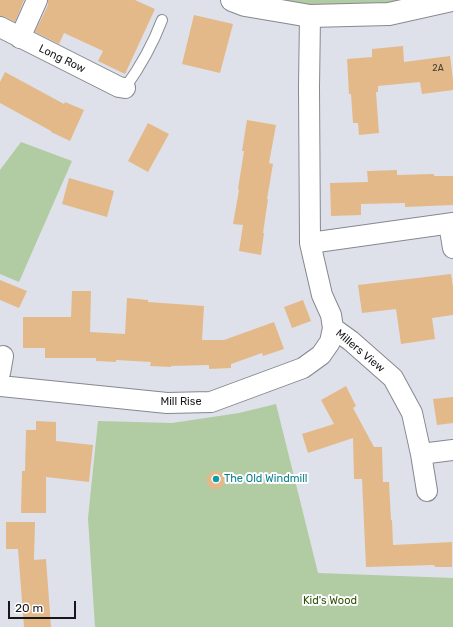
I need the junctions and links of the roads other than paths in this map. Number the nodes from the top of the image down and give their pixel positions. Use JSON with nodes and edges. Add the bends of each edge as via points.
{"nodes":[{"id":1,"x":37,"y":0,"type":"edge"},
{"id":2,"x":232,"y":0,"type":"edge"},
{"id":3,"x":452,"y":0,"type":"edge"},
{"id":4,"x":310,"y":16,"type":"junction"},
{"id":5,"x":162,"y":20,"type":"dead end"},
{"id":6,"x":0,"y":27,"type":"edge"},
{"id":7,"x":20,"y":38,"type":"junction"},
{"id":8,"x":125,"y":88,"type":"joint"},
{"id":9,"x":451,"y":223,"type":"edge"},
{"id":10,"x":310,"y":242,"type":"junction"},
{"id":11,"x":453,"y":248,"type":"edge"},
{"id":12,"x":333,"y":328,"type":"junction"},
{"id":13,"x":0,"y":386,"type":"edge"},
{"id":14,"x":453,"y":450,"type":"edge"},
{"id":15,"x":421,"y":454,"type":"junction"},
{"id":16,"x":427,"y":491,"type":"dead end"}],
"edges":[{"from":1,"to":7,"type":"street"},
{"from":2,"to":4,"type":"street","via":[[245,5]]},
{"from":3,"to":4,"type":"street","via":[[390,14]]},
{"from":4,"to":10,"type":"street","name":"Millers View"},
{"from":5,"to":8,"type":"lane","via":[[151,46]]},
{"from":6,"to":7,"type":"street","name":"Long Row"},
{"from":7,"to":8,"type":"street","name":"Long Row"},
{"from":9,"to":10,"type":"street"},
{"from":9,"to":11,"type":"street"},
{"from":10,"to":12,"type":"street","name":"Millers View","via":[[322,295],[331,315]]},
{"from":12,"to":13,"type":"street","name":"Mill Rise","via":[[330,342],[321,355],[303,368],[210,402],[167,403]]},
{"from":12,"to":15,"type":"street","name":"Millers View","via":[[392,378],[412,413]]},
{"from":14,"to":15,"type":"street"},
{"from":15,"to":16,"type":"street","name":"Millers View"}]}
